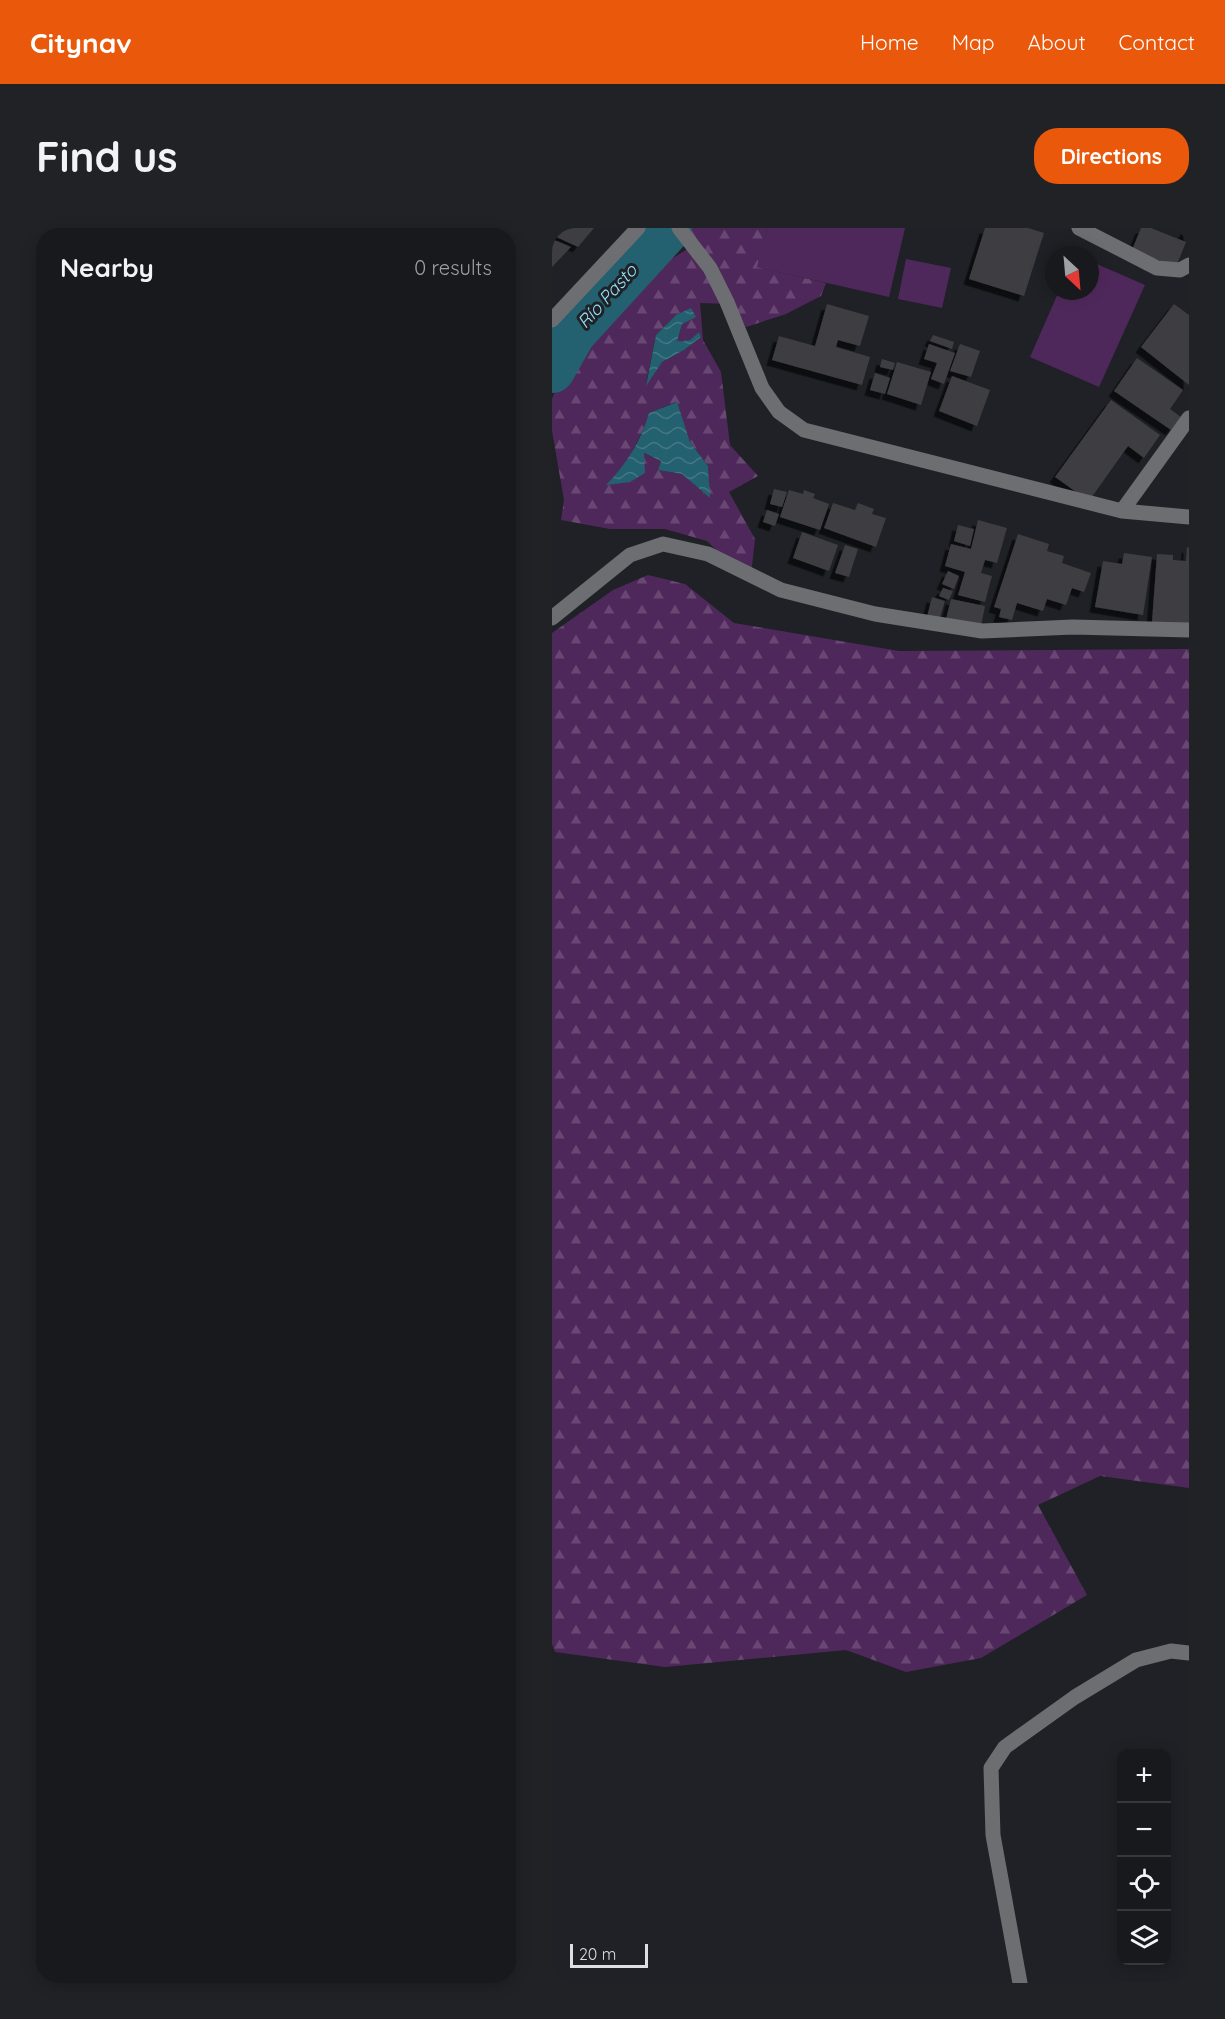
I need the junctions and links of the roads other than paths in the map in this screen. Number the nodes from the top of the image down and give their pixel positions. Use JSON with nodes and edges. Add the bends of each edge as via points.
{"nodes":[{"id":1,"x":638,"y":228,"type":"edge"},
{"id":2,"x":679,"y":228,"type":"edge"},
{"id":3,"x":1078,"y":228,"type":"edge"},
{"id":4,"x":1189,"y":265,"type":"edge"},
{"id":5,"x":552,"y":320,"type":"edge"},
{"id":6,"x":1189,"y":418,"type":"edge"},
{"id":7,"x":1122,"y":511,"type":"junction"},
{"id":8,"x":1189,"y":517,"type":"edge"},
{"id":9,"x":552,"y":618,"type":"edge"},
{"id":10,"x":1189,"y":630,"type":"edge"},
{"id":11,"x":1189,"y":1653,"type":"edge"},
{"id":12,"x":1020,"y":1983,"type":"edge"}],
"edges":[{"from":1,"to":5,"type":"street"},
{"from":2,"to":7,"type":"street","via":[[710,268],[728,302],[762,388],[779,412],[804,430]]},
{"from":3,"to":4,"type":"street","via":[[1157,268],[1179,270]]},
{"from":6,"to":7,"type":"street"},
{"from":7,"to":8,"type":"street"},
{"from":9,"to":10,"type":"street","via":[[630,555],[663,544],[708,554],[781,590],[886,616],[982,632],[1073,627]]},
{"from":11,"to":12,"type":"street","via":[[1171,1651],[1136,1660],[1005,1747],[991,1767],[993,1835]]}]}
